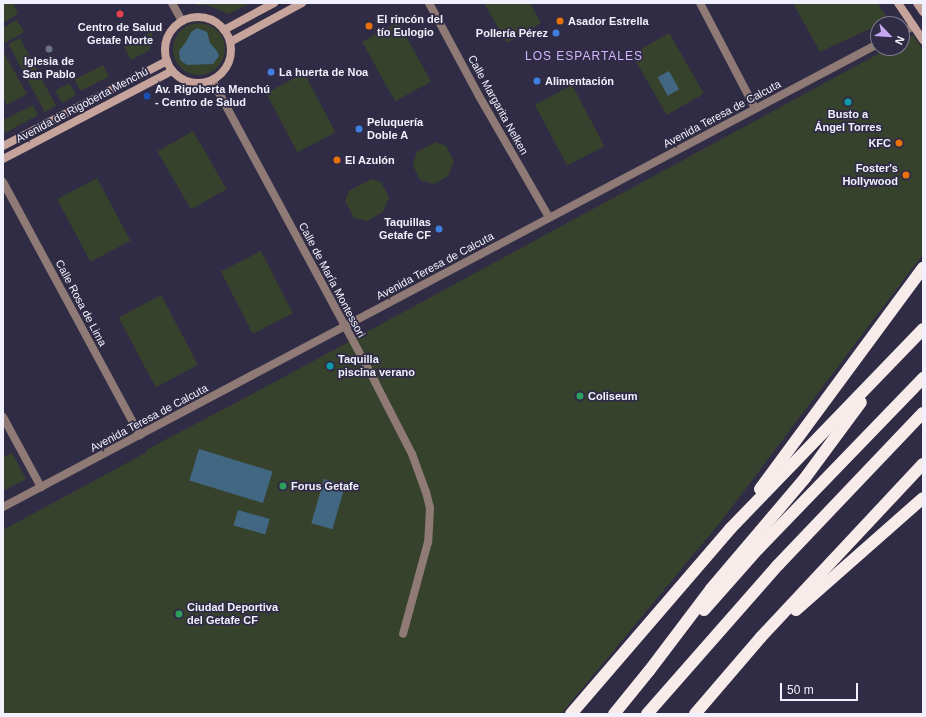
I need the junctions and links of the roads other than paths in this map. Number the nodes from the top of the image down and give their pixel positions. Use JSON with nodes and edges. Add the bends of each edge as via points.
{"nodes":[{"id":1,"x":172,"y":3,"type":"edge"},
{"id":2,"x":274,"y":3,"type":"edge"},
{"id":3,"x":302,"y":3,"type":"edge"},
{"id":4,"x":429,"y":3,"type":"edge"},
{"id":5,"x":700,"y":3,"type":"edge"},
{"id":6,"x":898,"y":3,"type":"edge"},
{"id":7,"x":917,"y":3,"type":"edge"},
{"id":8,"x":923,"y":12,"type":"edge"},
{"id":9,"x":182,"y":21,"type":"junction"},
{"id":10,"x":914,"y":26,"type":"junction"},
{"id":11,"x":910,"y":28,"type":"edge"},
{"id":12,"x":224,"y":30,"type":"junction"},
{"id":13,"x":923,"y":40,"type":"edge"},
{"id":14,"x":230,"y":42,"type":"junction"},
{"id":15,"x":870,"y":48,"type":"edge"},
{"id":16,"x":167,"y":61,"type":"junction"},
{"id":17,"x":172,"y":70,"type":"junction"},
{"id":18,"x":212,"y":80,"type":"junction"},
{"id":19,"x":755,"y":108,"type":"junction"},
{"id":20,"x":3,"y":146,"type":"edge"},
{"id":21,"x":3,"y":159,"type":"edge"},
{"id":22,"x":3,"y":182,"type":"edge"},
{"id":23,"x":549,"y":217,"type":"junction"},
{"id":24,"x":923,"y":268,"type":"edge"},
{"id":25,"x":344,"y":326,"type":"junction"},
{"id":26,"x":923,"y":329,"type":"edge"},
{"id":27,"x":888,"y":364,"type":"junction"},
{"id":28,"x":923,"y":378,"type":"edge"},
{"id":29,"x":923,"y":413,"type":"edge"},
{"id":30,"x":3,"y":417,"type":"edge"},
{"id":31,"x":140,"y":435,"type":"junction"},
{"id":32,"x":923,"y":464,"type":"edge"},
{"id":33,"x":41,"y":487,"type":"junction"},
{"id":34,"x":923,"y":498,"type":"edge"},
{"id":35,"x":3,"y":507,"type":"edge"},
{"id":36,"x":730,"y":529,"type":"junction"},
{"id":37,"x":403,"y":634,"type":"dead end"},
{"id":38,"x":738,"y":664,"type":"junction"},
{"id":39,"x":649,"y":671,"type":"junction"},
{"id":40,"x":571,"y":714,"type":"edge"},
{"id":41,"x":614,"y":714,"type":"edge"},
{"id":42,"x":647,"y":714,"type":"edge"},
{"id":43,"x":695,"y":714,"type":"edge"}],
"edges":[{"from":1,"to":9,"type":"street"},
{"from":2,"to":12,"type":"street"},
{"from":3,"to":14,"type":"street"},
{"from":4,"to":23,"type":"street","name":"Calle Margarita Nelken"},
{"from":5,"to":19,"type":"street"},
{"from":6,"to":10,"type":"street"},
{"from":7,"to":8,"type":"street"},
{"from":9,"to":12,"type":"street","via":[[200,16],[218,23]]},
{"from":9,"to":16,"type":"street","via":[[174,27],[165,43]]},
{"from":10,"to":11,"type":"street"},
{"from":10,"to":13,"type":"street"},
{"from":12,"to":14,"type":"street"},
{"from":14,"to":18,"type":"street","via":[[228,64],[223,72]]},
{"from":15,"to":19,"type":"street","name":"Avenida Teresa de Calcuta"},
{"from":16,"to":17,"type":"street"},
{"from":16,"to":20,"type":"street","name":"Avenida de Rigoberta Menchú"},
{"from":17,"to":18,"type":"street","via":[[188,82]]},
{"from":17,"to":21,"type":"street","name":"Avenida de Rigoberta Menchú"},
{"from":18,"to":25,"type":"street","name":"Calle de María Montessori"},
{"from":19,"to":23,"type":"street","name":"Avenida Teresa de Calcuta"},
{"from":22,"to":31,"type":"street","name":"Calle Rosa de Lima"},
{"from":23,"to":25,"type":"street","name":"Avenida Teresa de Calcuta"},
{"from":24,"to":36,"type":"highway"},
{"from":25,"to":31,"type":"street","name":"Avenida Teresa de Calcuta"},
{"from":25,"to":37,"type":"street","name":"Calle de María Montessori","via":[[412,454],[430,508],[428,542]]},
{"from":26,"to":27,"type":"highway"},
{"from":27,"to":36,"type":"highway"},
{"from":27,"to":39,"type":"highway","via":[[805,478],[711,589]]},
{"from":28,"to":39,"type":"highway","via":[[758,550]]},
{"from":29,"to":42,"type":"highway","via":[[778,565]]},
{"from":30,"to":33,"type":"street"},
{"from":31,"to":33,"type":"street","name":"Avenida Teresa de Calcuta"},
{"from":32,"to":38,"type":"highway"},
{"from":33,"to":35,"type":"street","name":"Avenida Teresa de Calcuta"},
{"from":34,"to":38,"type":"highway","via":[[813,594]]},
{"from":36,"to":40,"type":"highway"},
{"from":38,"to":43,"type":"highway"},
{"from":39,"to":41,"type":"highway"}]}
